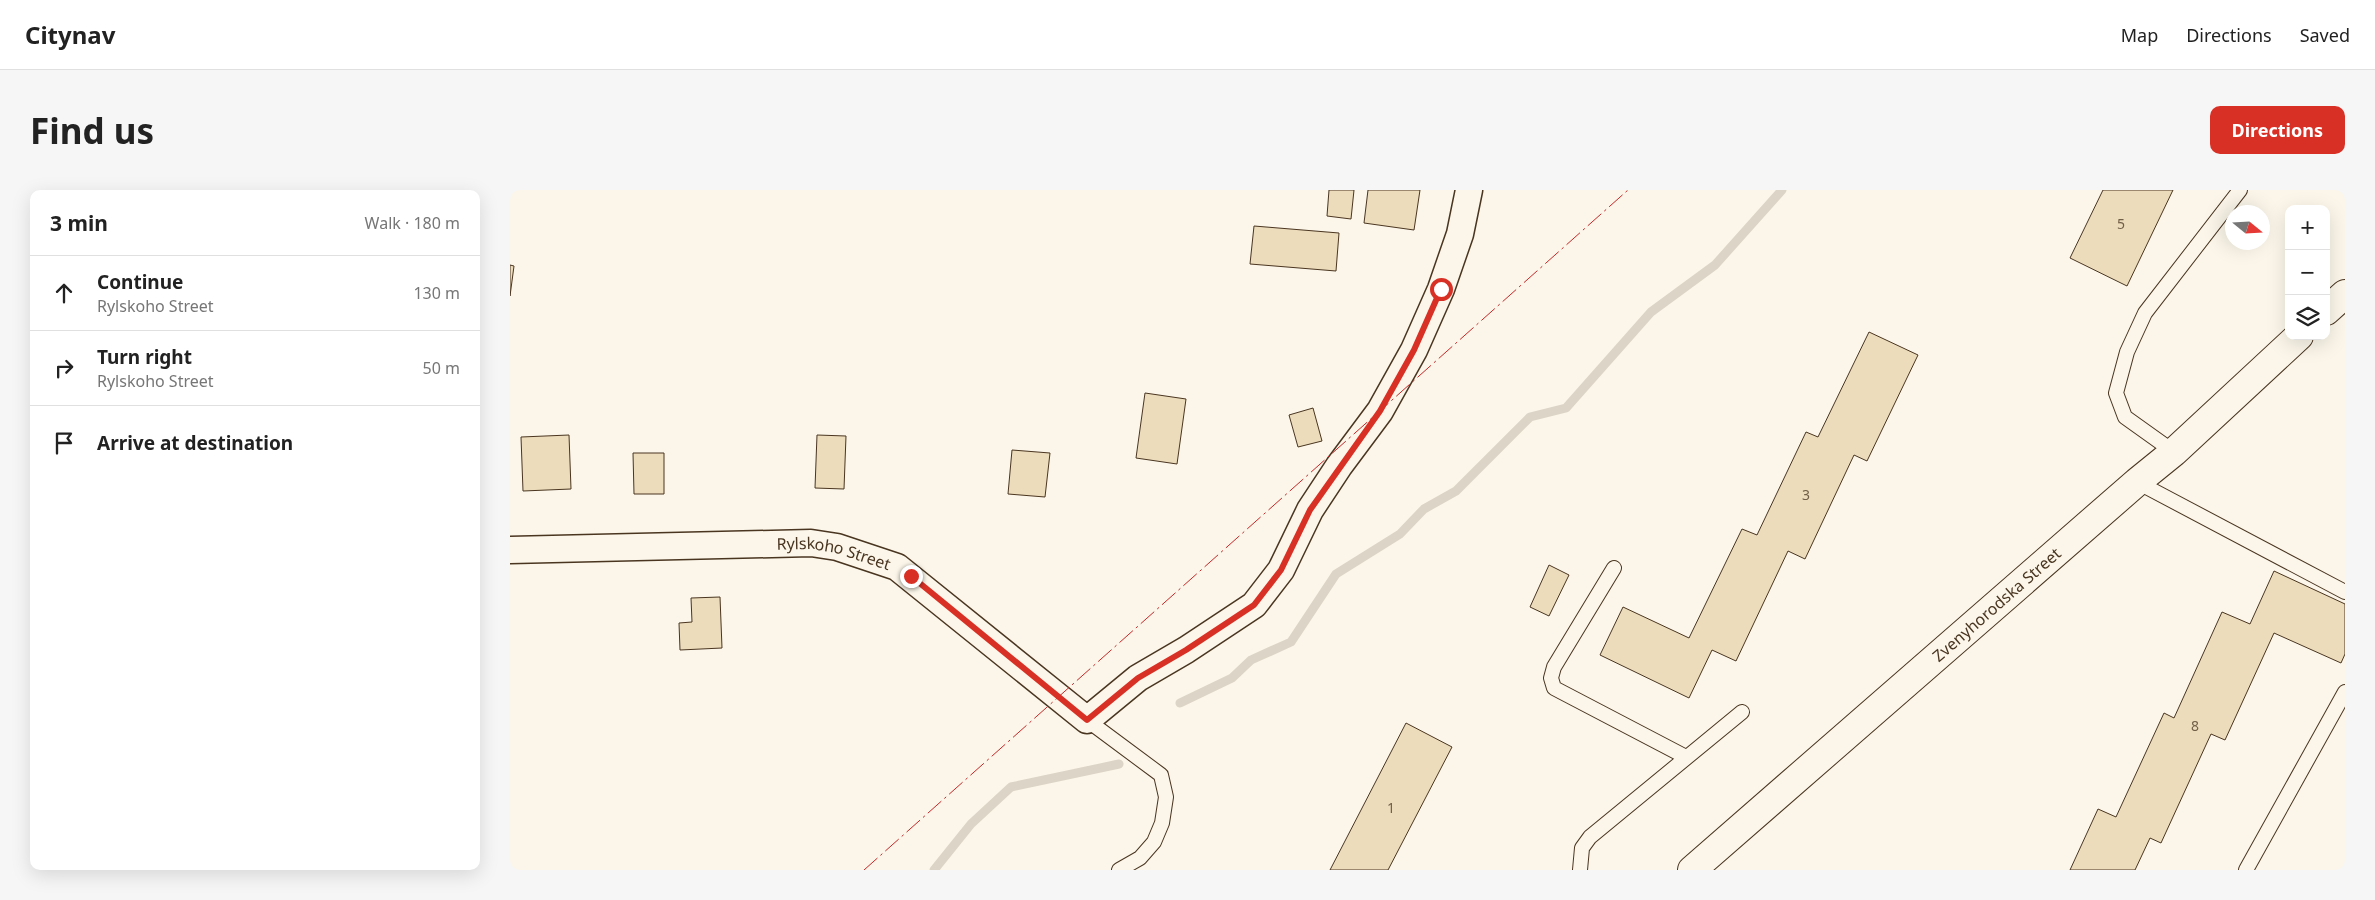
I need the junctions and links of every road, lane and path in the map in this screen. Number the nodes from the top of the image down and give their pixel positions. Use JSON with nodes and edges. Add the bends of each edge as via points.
{"nodes":[{"id":1,"x":1469,"y":190,"type":"edge"},
{"id":2,"x":2240,"y":190,"type":"edge"},
{"id":3,"x":2345,"y":294,"type":"edge"},
{"id":4,"x":2330,"y":307,"type":"edge"},
{"id":5,"x":2295,"y":340,"type":"edge"},
{"id":6,"x":2174,"y":452,"type":"junction"},
{"id":7,"x":2137,"y":482,"type":"junction"},
{"id":8,"x":510,"y":550,"type":"edge"},
{"id":9,"x":1614,"y":568,"type":"dead end"},
{"id":10,"x":2345,"y":592,"type":"edge"},
{"id":11,"x":2345,"y":692,"type":"edge"},
{"id":12,"x":1742,"y":712,"type":"dead end"},
{"id":13,"x":1087,"y":720,"type":"junction"},
{"id":14,"x":1686,"y":757,"type":"junction"},
{"id":15,"x":1119,"y":870,"type":"edge"},
{"id":16,"x":1580,"y":870,"type":"edge"},
{"id":17,"x":1692,"y":870,"type":"edge"},
{"id":18,"x":2246,"y":870,"type":"edge"}],
"edges":[{"from":1,"to":13,"type":"street","via":[[1451,262],[1414,350],[1380,411],[1310,510],[1281,570],[1254,605],[1138,678]]},
{"from":2,"to":6,"type":"lane","via":[[2145,313],[2127,352],[2116,393],[2125,417]]},
{"from":3,"to":4,"type":"street"},
{"from":5,"to":6,"type":"street","name":"Zvenyhorodska Street"},
{"from":6,"to":7,"type":"street","name":"Zvenyhorodska Street"},
{"from":7,"to":10,"type":"lane"},
{"from":7,"to":17,"type":"street","name":"Zvenyhorodska Street"},
{"from":8,"to":13,"type":"street","name":"Rylskoho Street","via":[[811,543],[837,547],[897,567]]},
{"from":9,"to":14,"type":"lane","via":[[1554,667],[1551,678],[1554,688]]},
{"from":11,"to":18,"type":"lane"},
{"from":12,"to":14,"type":"lane"},
{"from":13,"to":15,"type":"lane","via":[[1161,775],[1166,797],[1162,823],[1154,842],[1140,858]]},
{"from":14,"to":16,"type":"lane","via":[[1590,837],[1582,848]]}]}
